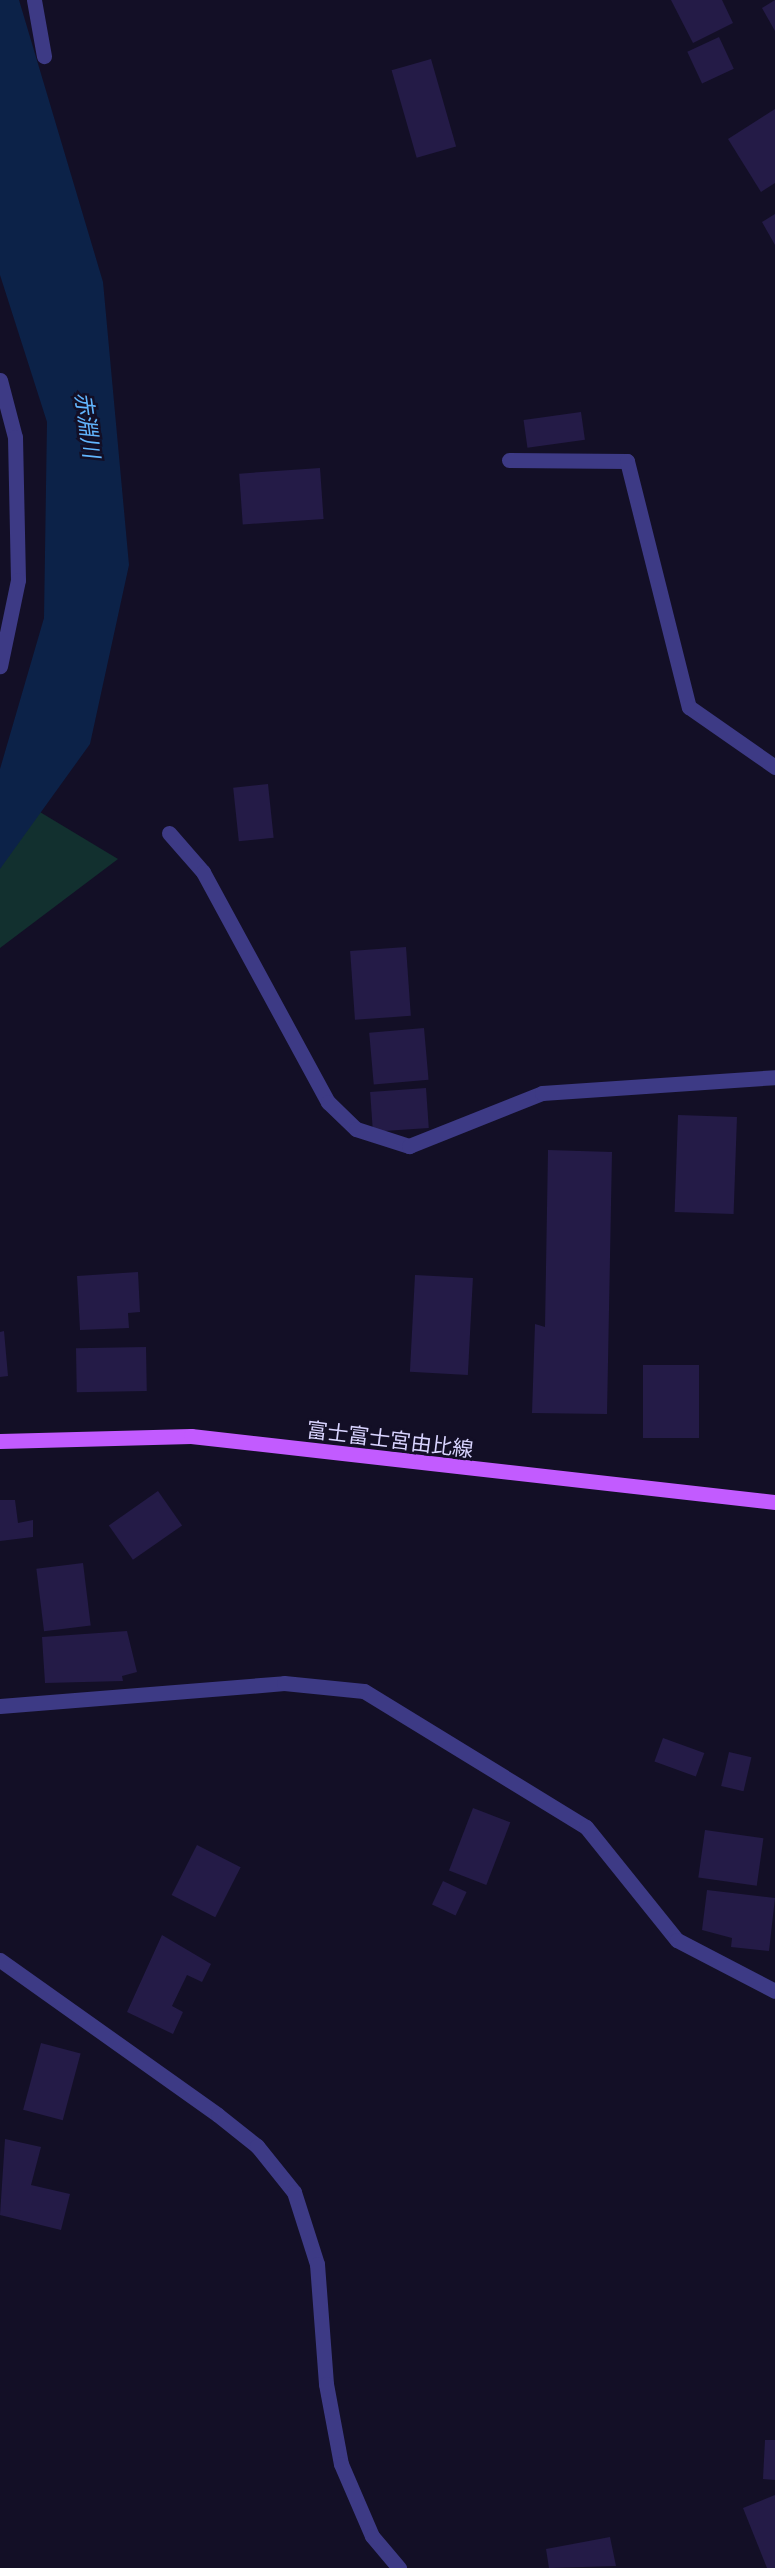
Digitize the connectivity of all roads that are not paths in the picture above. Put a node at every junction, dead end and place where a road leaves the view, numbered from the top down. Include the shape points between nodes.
1 (34, 0) edge
2 (44, 56) dead end
3 (0, 380) edge
4 (509, 460) dead end
5 (0, 666) edge
6 (775, 766) edge
7 (169, 833) dead end
8 (775, 1077) edge
9 (0, 1441) edge
10 (775, 1502) edge
11 (0, 1706) edge
12 (0, 1960) edge
13 (775, 1990) edge
14 (399, 2568) edge

1 - 2 street
3 - 5 street via 15,437 18,580
4 - 6 street via 627,460 689,707
7 - 8 street via 203,872 328,1102 356,1129 409,1146 542,1093
9 - 10 main road, 富士富士宮由比線 via 190,1436
11 - 13 street via 284,1683 364,1691 586,1827 677,1940
12 - 14 street via 218,2115 257,2146 294,2192 317,2264 326,2384 341,2464 372,2536

